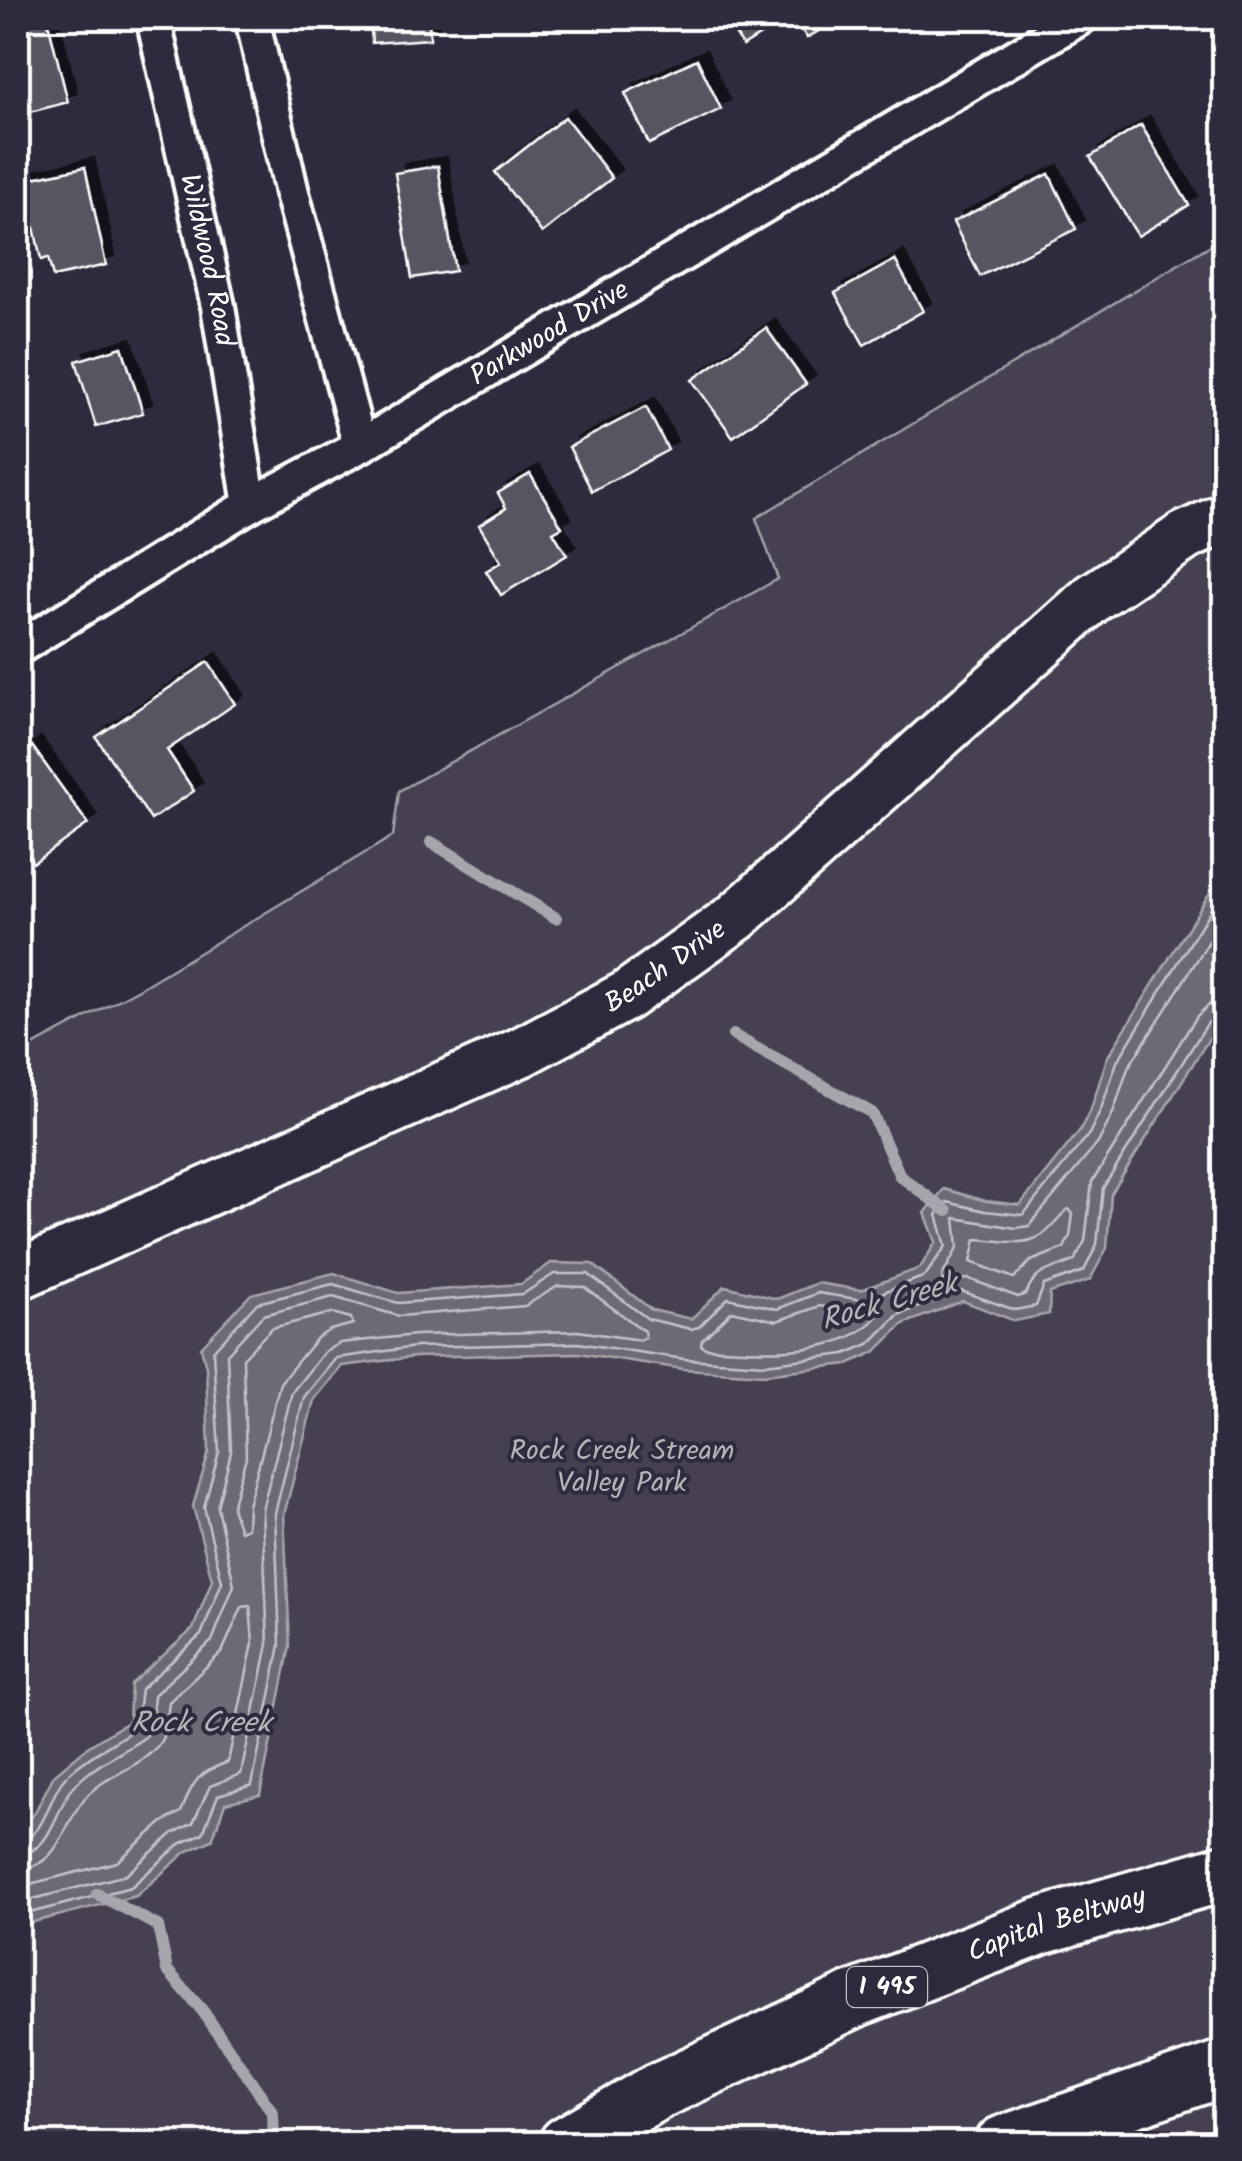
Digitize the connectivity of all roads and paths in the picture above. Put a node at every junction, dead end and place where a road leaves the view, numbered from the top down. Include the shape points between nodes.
1 (153, 18) edge
2 (252, 18) edge
3 (1080, 18) edge
4 (360, 446) junction
5 (250, 505) junction
6 (1224, 518) edge
7 (18, 648) edge
8 (18, 1275) edge
9 (1224, 1873) edge
10 (1224, 2068) edge
11 (567, 2144) edge
12 (1003, 2144) edge

1 - 5 street, Wildwood Road via 218,306
2 - 4 street
3 - 4 street, Parkwood Drive
4 - 5 street, Parkwood Drive
5 - 7 street, Parkwood Drive
6 - 8 street, Beach Drive via 1184,536 1094,597 736,916 626,996 520,1052
9 - 11 highway, Capital Beltway / I 495 via 1041,1926 854,1999 658,2091
10 - 12 highway

